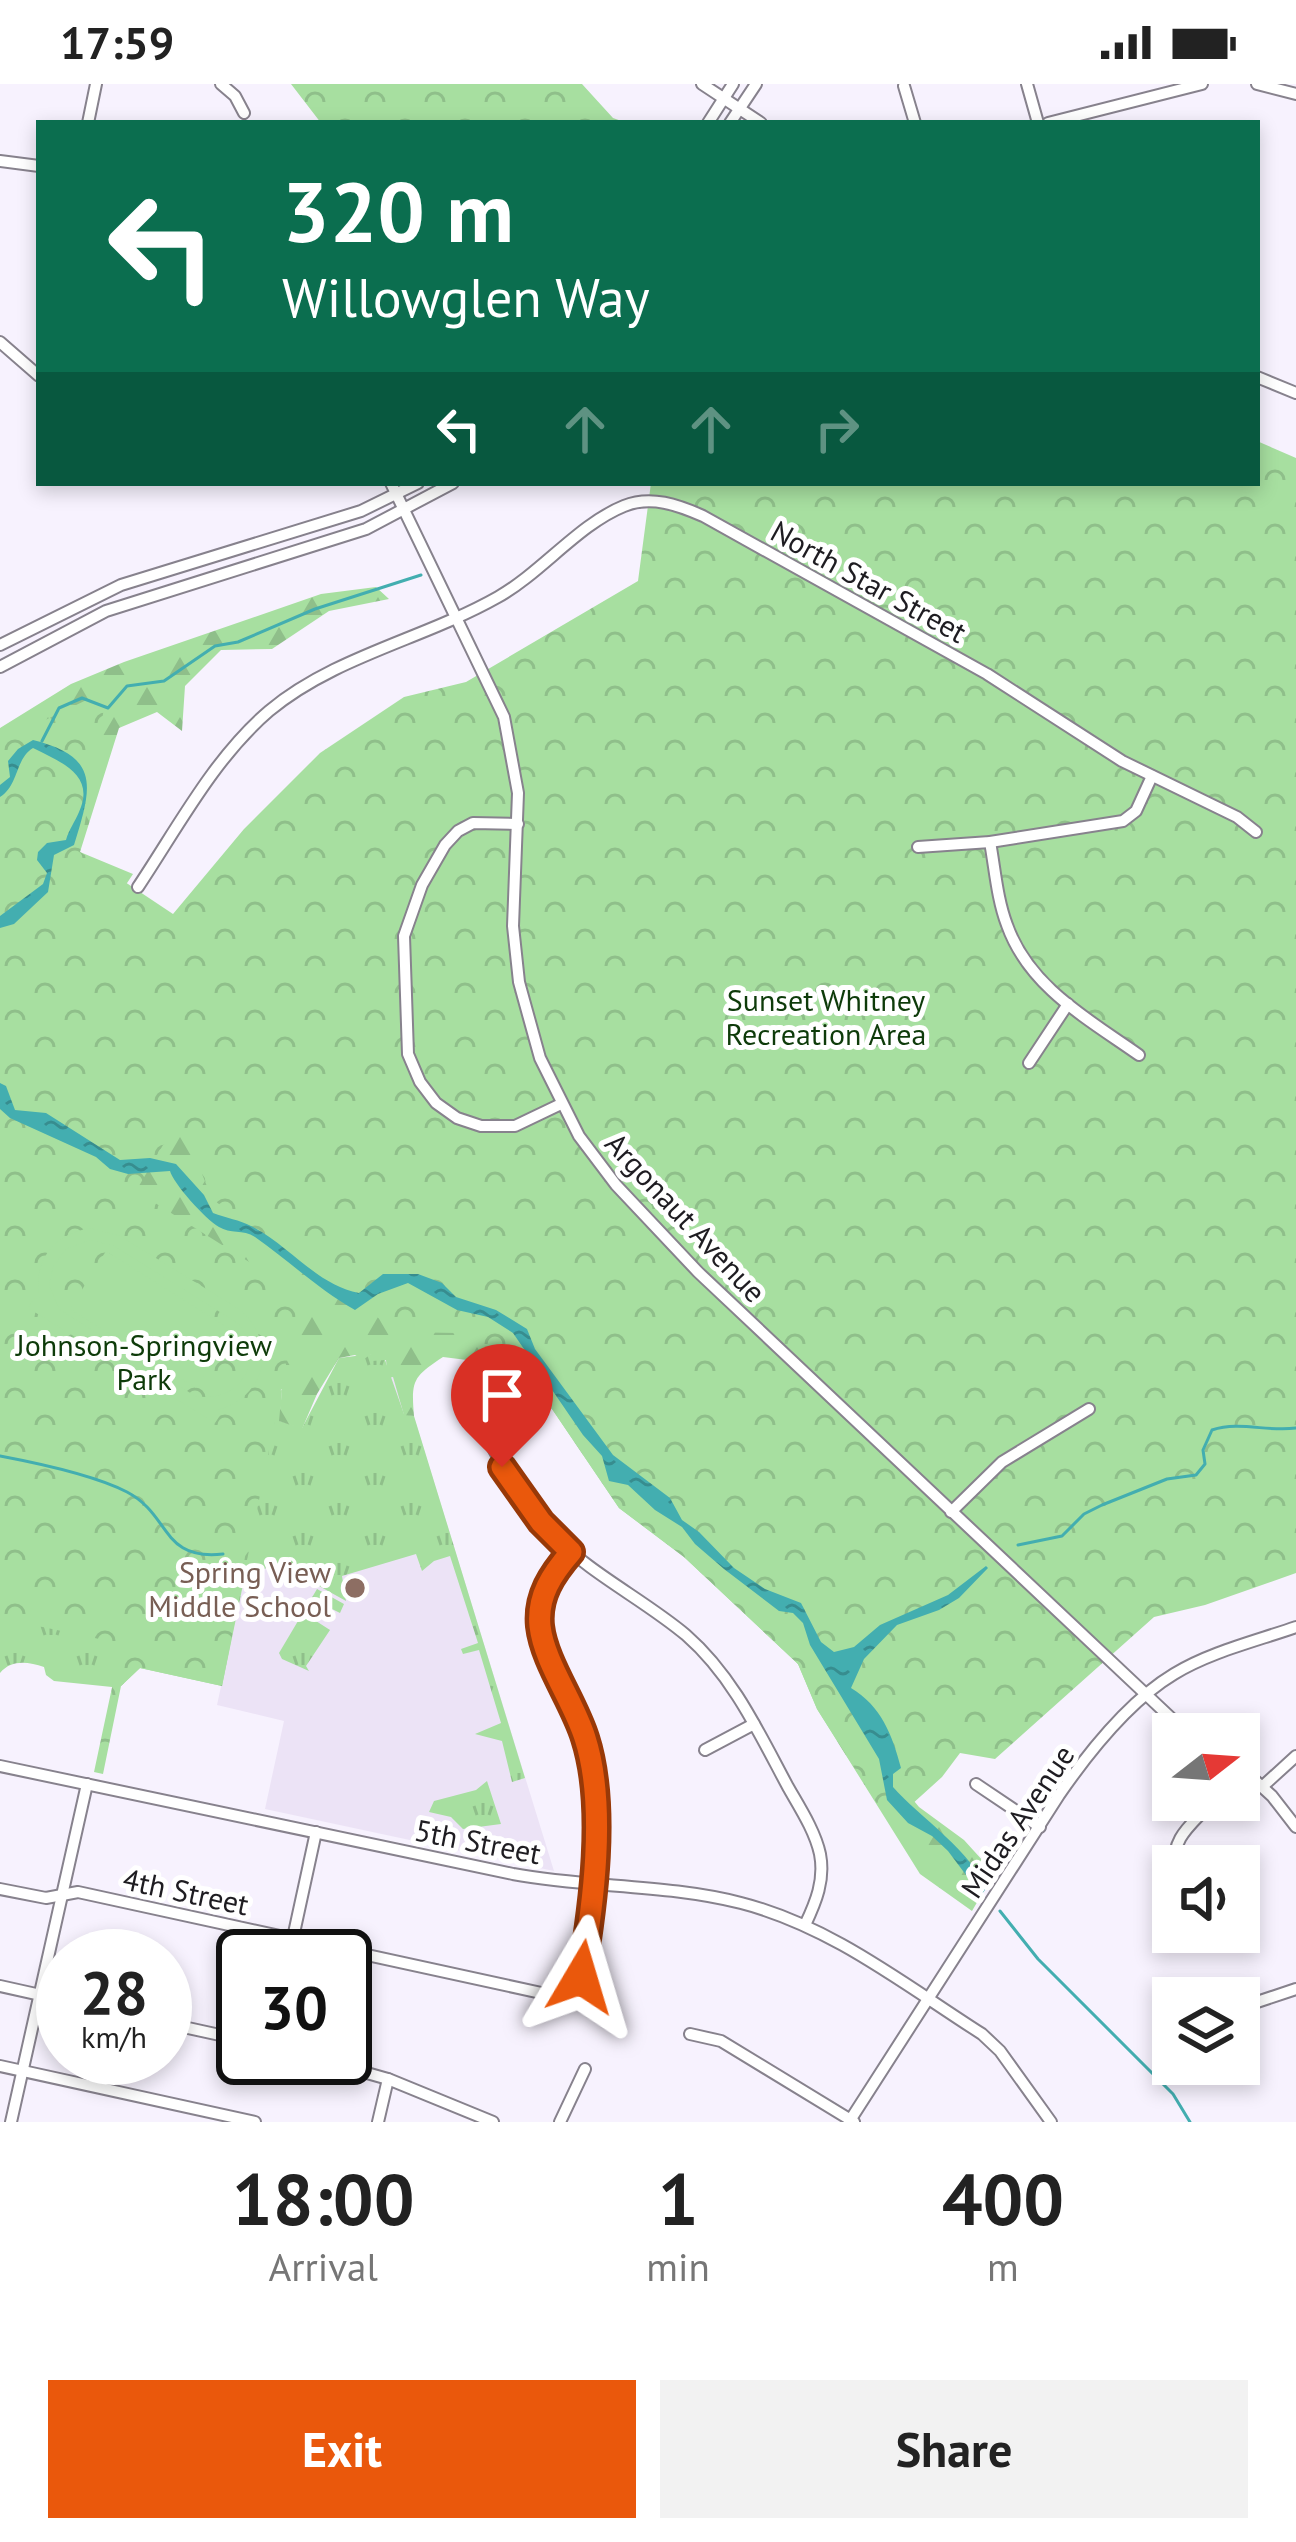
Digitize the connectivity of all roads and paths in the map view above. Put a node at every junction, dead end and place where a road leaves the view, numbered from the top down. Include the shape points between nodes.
1 (96, 84) edge
2 (220, 84) edge
3 (702, 84) edge
4 (734, 84) edge
5 (756, 84) edge
6 (1027, 84) edge
7 (1202, 84) edge
8 (1257, 84) edge
9 (904, 86) edge
10 (1153, 89) edge
11 (1295, 90) edge
12 (724, 98) junction
13 (739, 109) junction
14 (244, 113) dead end
15 (89, 120) edge
16 (710, 120) edge
17 (732, 120) edge
18 (756, 120) edge
19 (914, 120) edge
20 (1037, 120) edge
21 (1057, 120) edge
22 (0, 161) edge
23 (36, 166) edge
24 (0, 342) edge
25 (36, 373) edge
26 (1260, 378) edge
27 (1296, 393) edge
28 (448, 486) edge
29 (394, 489) edge
30 (405, 512) junction
31 (458, 619) junction
32 (0, 645) edge
33 (0, 667) edge
34 (1152, 776) junction
35 (518, 824) junction
36 (1256, 832) dead end
37 (991, 842) junction
38 (918, 847) dead end
39 (138, 886) dead end
40 (1068, 1004) junction
41 (1139, 1055) dead end
42 (1029, 1063) dead end
43 (561, 1104) junction
44 (1089, 1408) dead end
45 (486, 1435) dead end
46 (951, 1513) junction
47 (571, 1552) junction
48 (1296, 1627) edge
49 (1145, 1697) junction
50 (1164, 1713) edge
51 (754, 1724) junction
52 (705, 1750) dead end
53 (1296, 1756) edge
54 (0, 1766) edge
55 (88, 1784) junction
56 (976, 1784) dead end
57 (1260, 1784) edge
58 (1263, 1786) junction
59 (1194, 1821) edge
60 (1040, 1827) junction
61 (1296, 1827) edge
62 (316, 1832) junction
63 (1176, 1845) edge
64 (591, 1886) junction
65 (0, 1889) edge
66 (62, 1897) junction
67 (805, 1925) junction
68 (55, 1929) edge
69 (247, 1929) edge
70 (295, 1929) edge
71 (372, 1956) edge
72 (0, 1986) edge
73 (1296, 1990) edge
74 (36, 1994) edge
75 (929, 2000) junction
76 (1260, 2001) edge
77 (36, 2012) edge
78 (690, 2034) dead end
79 (0, 2066) edge
80 (585, 2069) dead end
81 (22, 2071) junction
82 (372, 2074) edge
83 (388, 2079) junction
84 (471, 2117) edge
85 (851, 2121) edge
86 (11, 2122) edge
87 (255, 2122) edge
88 (378, 2122) edge
89 (493, 2122) edge
90 (560, 2122) edge
91 (1051, 2122) edge

1 - 15 street
2 - 14 street
3 - 12 street
4 - 12 street
5 - 13 street
6 - 20 street
7 - 10 street
8 - 11 street
9 - 19 street
10 - 21 street
12 - 13 street
12 - 16 street
13 - 17 street
13 - 18 street
22 - 23 street
24 - 25 street
26 - 27 street
28 - 30 street
29 - 30 street, Argonaut Avenue
29 - 32 street via 341,518 121,585
30 - 31 street, Argonaut Avenue
30 - 33 street via 125,604
31 - 34 street, North Star Street via 524,581 610,513 663,502 703,516 987,674
31 - 35 street, Argonaut Avenue via 504,716
31 - 39 street, North Star Street via 345,664 273,707 229,753
34 - 36 street, North Star Street
34 - 37 street via 1123,821
35 - 43 street, Argonaut Avenue via 512,908 519,982
35 - 43 street via 458,831 422,885 404,937 408,1054 436,1103 481,1126 515,1126
37 - 38 street
37 - 40 street via 1014,942 1038,979
40 - 41 street
40 - 42 street
43 - 46 street, Argonaut Avenue via 596,1160 675,1249
44 - 46 street via 1001,1462
45 - 47 street via 525,1502
46 - 49 street, Argonaut Avenue
47 - 51 street via 699,1648
47 - 64 street via 544,1590 540,1624 591,1757
48 - 49 street, Midas Avenue via 1186,1667
49 - 50 street, Argonaut Avenue
49 - 60 street, Midas Avenue via 1093,1751
51 - 52 street
51 - 67 street via 820,1854
53 - 58 street
54 - 55 street, 5th Street
55 - 62 street, 5th Street
55 - 66 street
56 - 60 street
57 - 58 street
58 - 61 street
59 - 63 street
60 - 75 street, Midas Avenue
62 - 64 street, 5th Street
62 - 70 street
64 - 67 street, 5th Street via 716,1898
64 - 71 street, 4th Street via 573,1994
65 - 66 street, 4th Street
66 - 68 street
66 - 69 street, 4th Street via 78,1892
67 - 75 street, 5th Street
72 - 74 street
73 - 76 street
75 - 85 street, Midas Avenue
75 - 91 street, 5th Street via 992,2043
77 - 81 street
78 - 85 street via 721,2041
79 - 81 street
80 - 90 street
81 - 86 street
81 - 87 street
82 - 83 street
83 - 84 street
83 - 88 street
84 - 89 street

